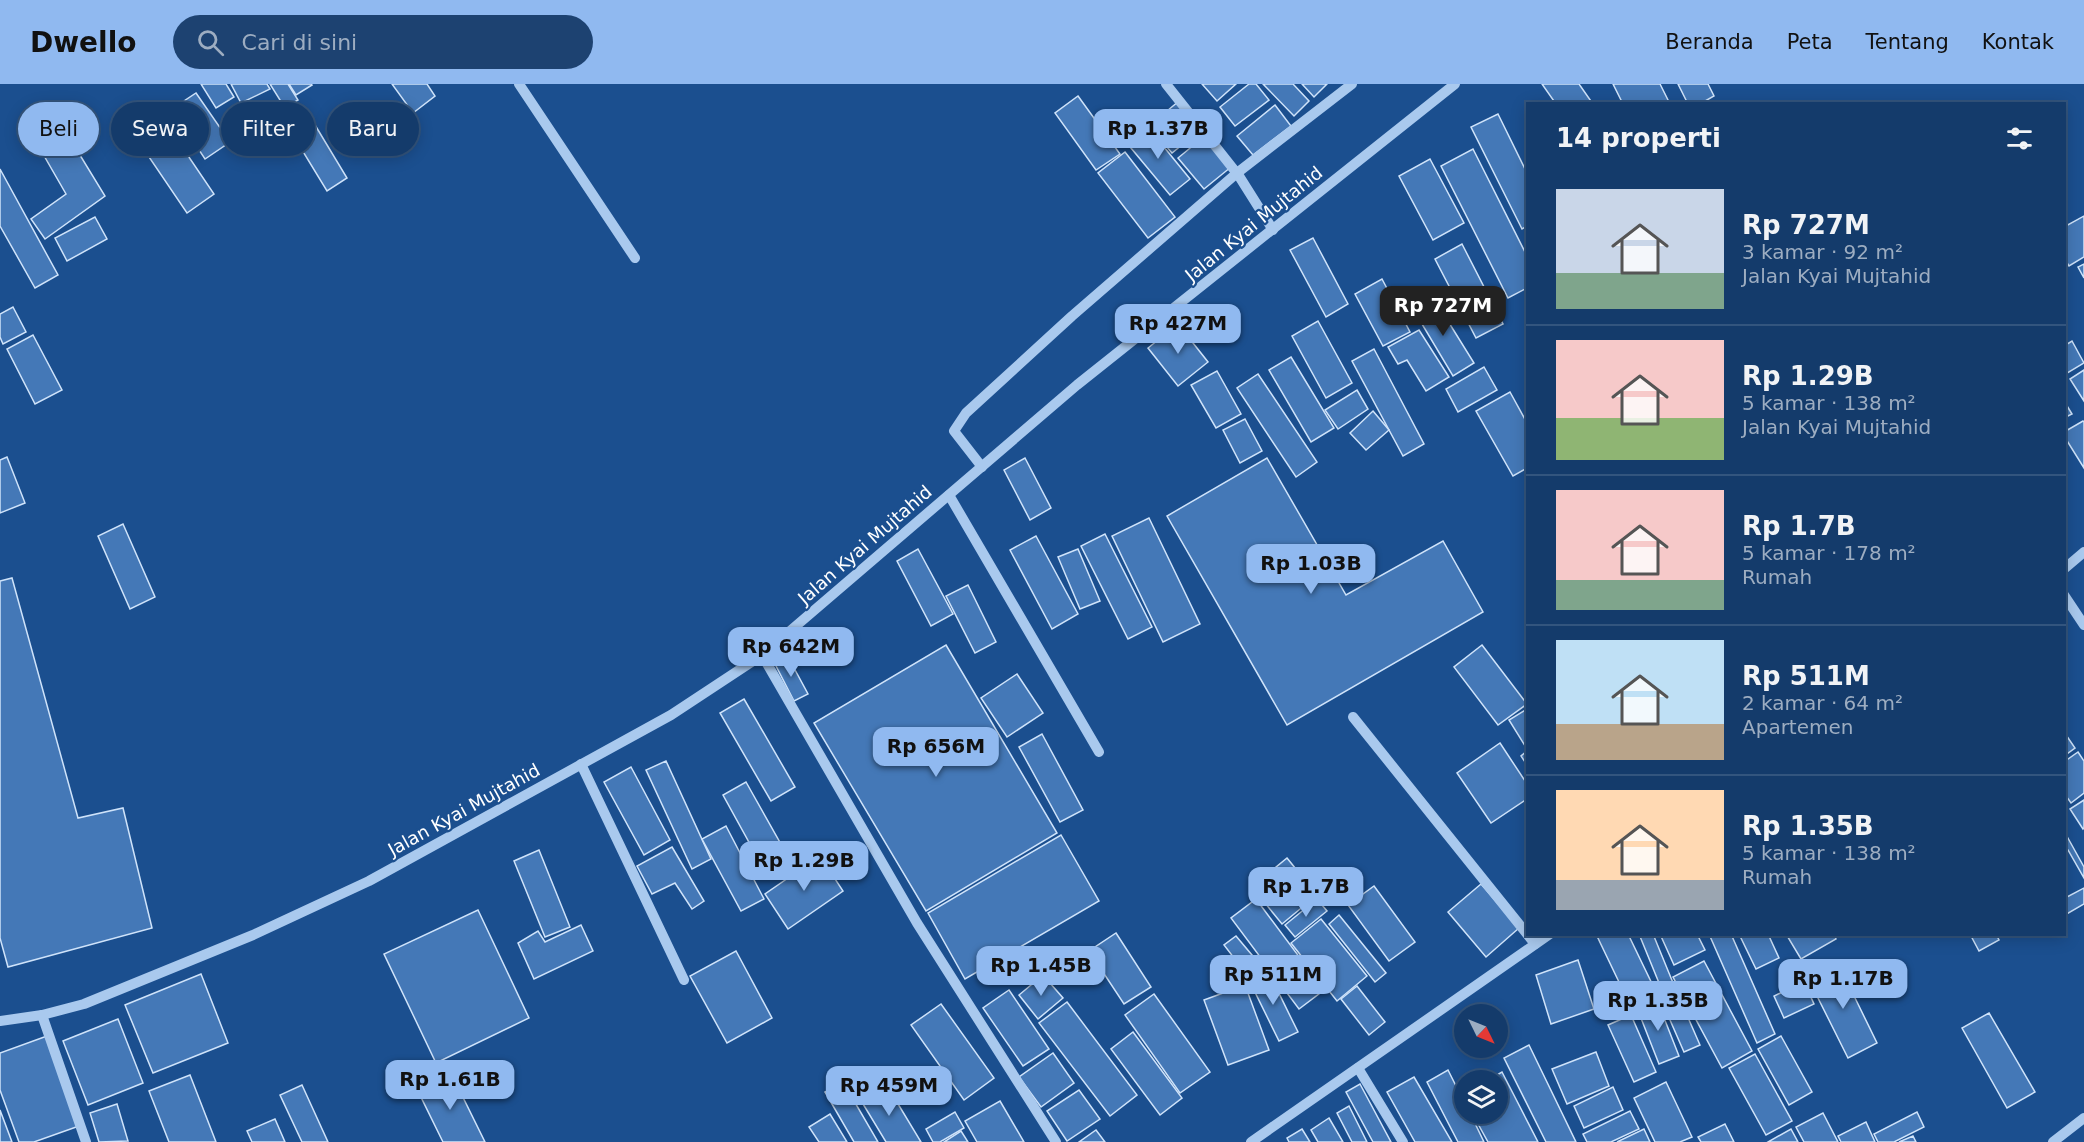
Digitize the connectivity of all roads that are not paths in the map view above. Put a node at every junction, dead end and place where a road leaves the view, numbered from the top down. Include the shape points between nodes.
1 (519, 84) edge
2 (1166, 84) edge
3 (1352, 84) edge
4 (1455, 84) edge
5 (1238, 174) junction
6 (1273, 230) junction
7 (635, 258) dead end
8 (982, 467) junction
9 (949, 495) junction
10 (2084, 552) edge
11 (2066, 567) edge
12 (2066, 598) edge
13 (2084, 625) edge
14 (762, 655) junction
15 (1353, 717) dead end
16 (1099, 752) dead end
17 (581, 764) junction
18 (1526, 934) edge
19 (1528, 936) edge
20 (1547, 936) edge
21 (1534, 944) junction
22 (684, 980) dead end
23 (42, 1015) junction
24 (0, 1021) edge
25 (1358, 1068) junction
26 (2084, 1118) edge
27 (86, 1142) edge
28 (1056, 1142) edge
29 (1251, 1142) edge
30 (1403, 1142) edge
31 (2053, 1142) edge

1 - 7 street
2 - 5 street
3 - 5 street
4 - 6 street, Jalan Kyai Mujtahid
5 - 6 street
5 - 8 street via 966,413 954,431
6 - 8 street, Jalan Kyai Mujtahid via 1077,385
8 - 9 street, Jalan Kyai Mujtahid
9 - 14 street, Jalan Kyai Mujtahid
9 - 16 street
10 - 11 street
12 - 13 street
14 - 17 street, Jalan Kyai Mujtahid via 671,715
14 - 28 street via 917,923
15 - 18 street
17 - 22 street
17 - 23 street, Jalan Kyai Mujtahid via 369,881 84,1004
19 - 21 street
20 - 21 street
21 - 25 street
23 - 24 street, Jalan Kyai Mujtahid
23 - 27 street
25 - 29 street
25 - 30 street
26 - 31 street

